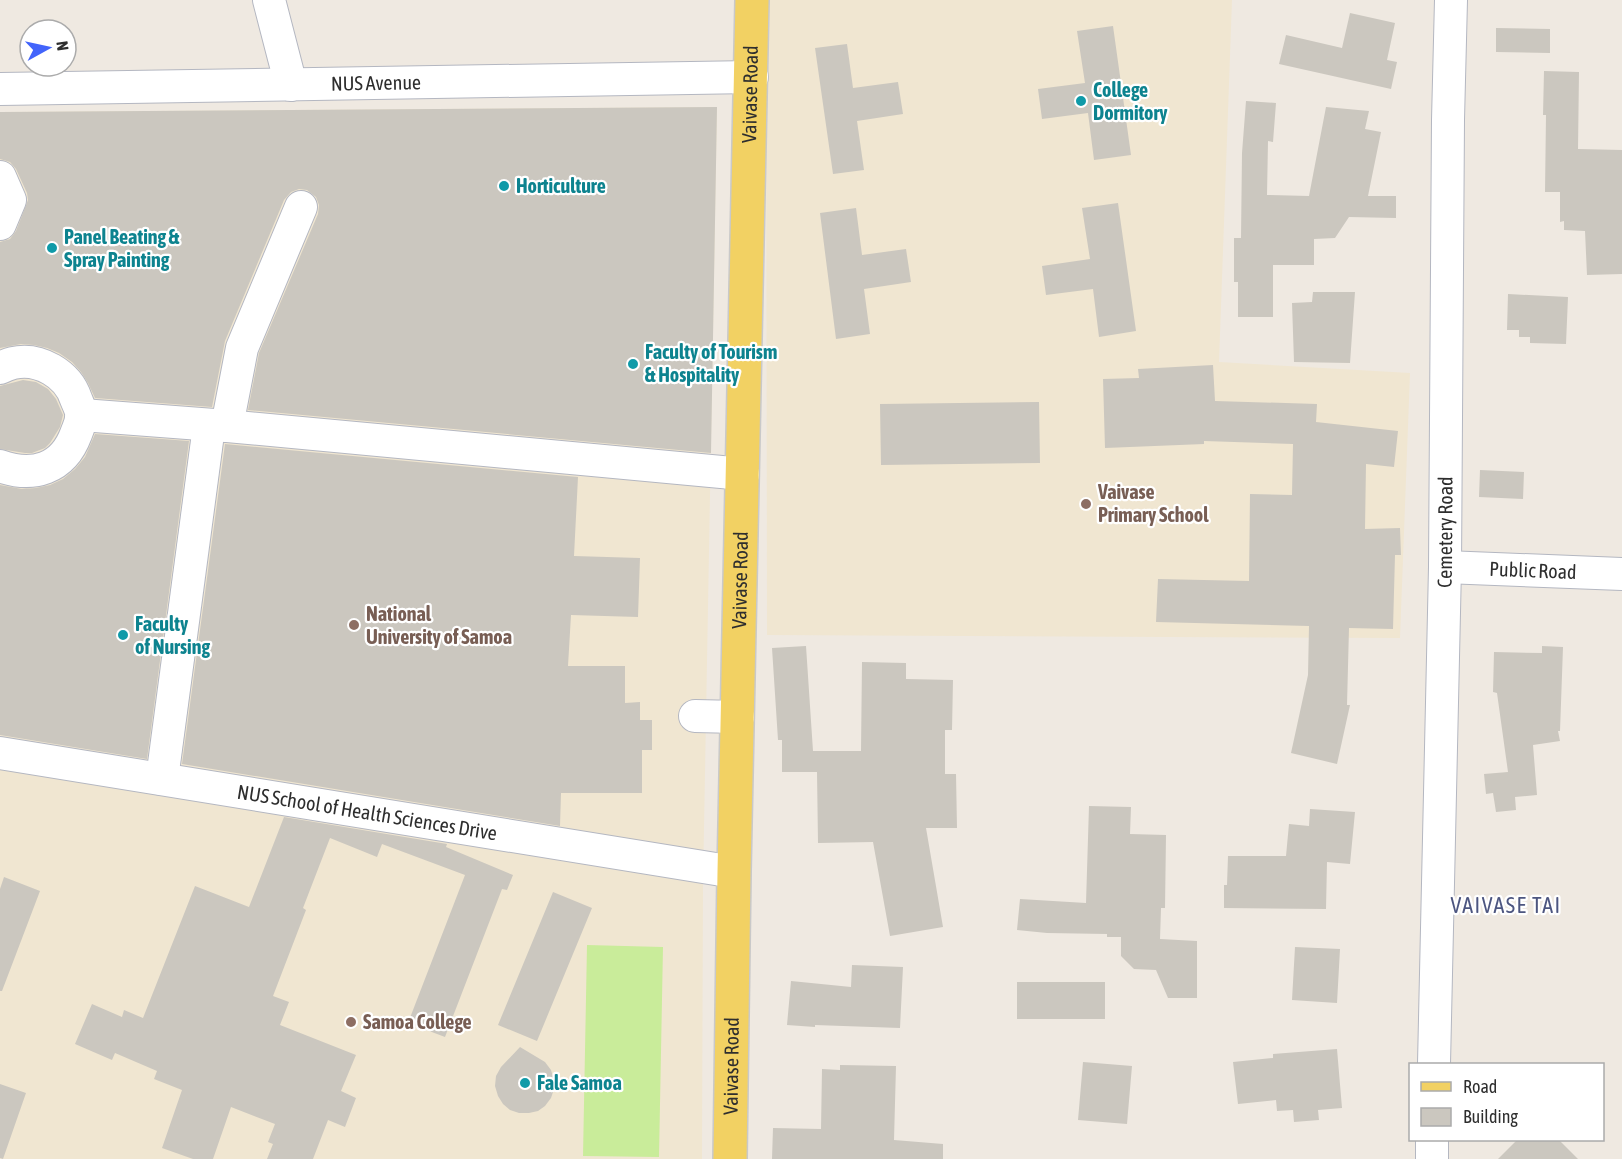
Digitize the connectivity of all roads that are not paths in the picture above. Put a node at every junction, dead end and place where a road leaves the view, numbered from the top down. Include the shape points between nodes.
1 (269, 0) edge
2 (752, 0) edge
3 (1451, 0) edge
4 (752, 77) junction
5 (291, 85) junction
6 (0, 89) edge
7 (0, 177) edge
8 (301, 207) dead end
9 (0, 224) edge
10 (0, 368) edge
11 (82, 415) junction
12 (218, 426) junction
13 (0, 465) edge
14 (743, 474) junction
15 (1445, 567) junction
16 (1622, 574) edge
17 (695, 717) dead end
18 (738, 717) junction
19 (0, 753) edge
20 (162, 780) junction
21 (734, 872) junction
22 (1434, 1063) edge
23 (1432, 1141) edge
24 (730, 1159) edge
25 (1432, 1159) edge

1 - 5 street
2 - 4 main road, Vaivase Road
3 - 15 street, Cemetery Road
4 - 5 street, NUS Avenue
4 - 14 main road, Vaivase Road
5 - 6 street, NUS Avenue
7 - 9 street via 10,200
8 - 12 street via 242,348
10 - 11 street via 14,362 33,362 51,368 66,380
11 - 12 street
11 - 13 street via 72,444 62,458 31,472
12 - 14 street
12 - 20 street
14 - 18 main road, Vaivase Road
15 - 16 street, Public Road
15 - 22 street, Cemetery Road
17 - 18 street
18 - 21 main road, Vaivase Road
19 - 20 street, NUS School of Health Sciences Drive
20 - 21 street, NUS School of Health Sciences Drive
21 - 24 main road, Vaivase Road
23 - 25 street

